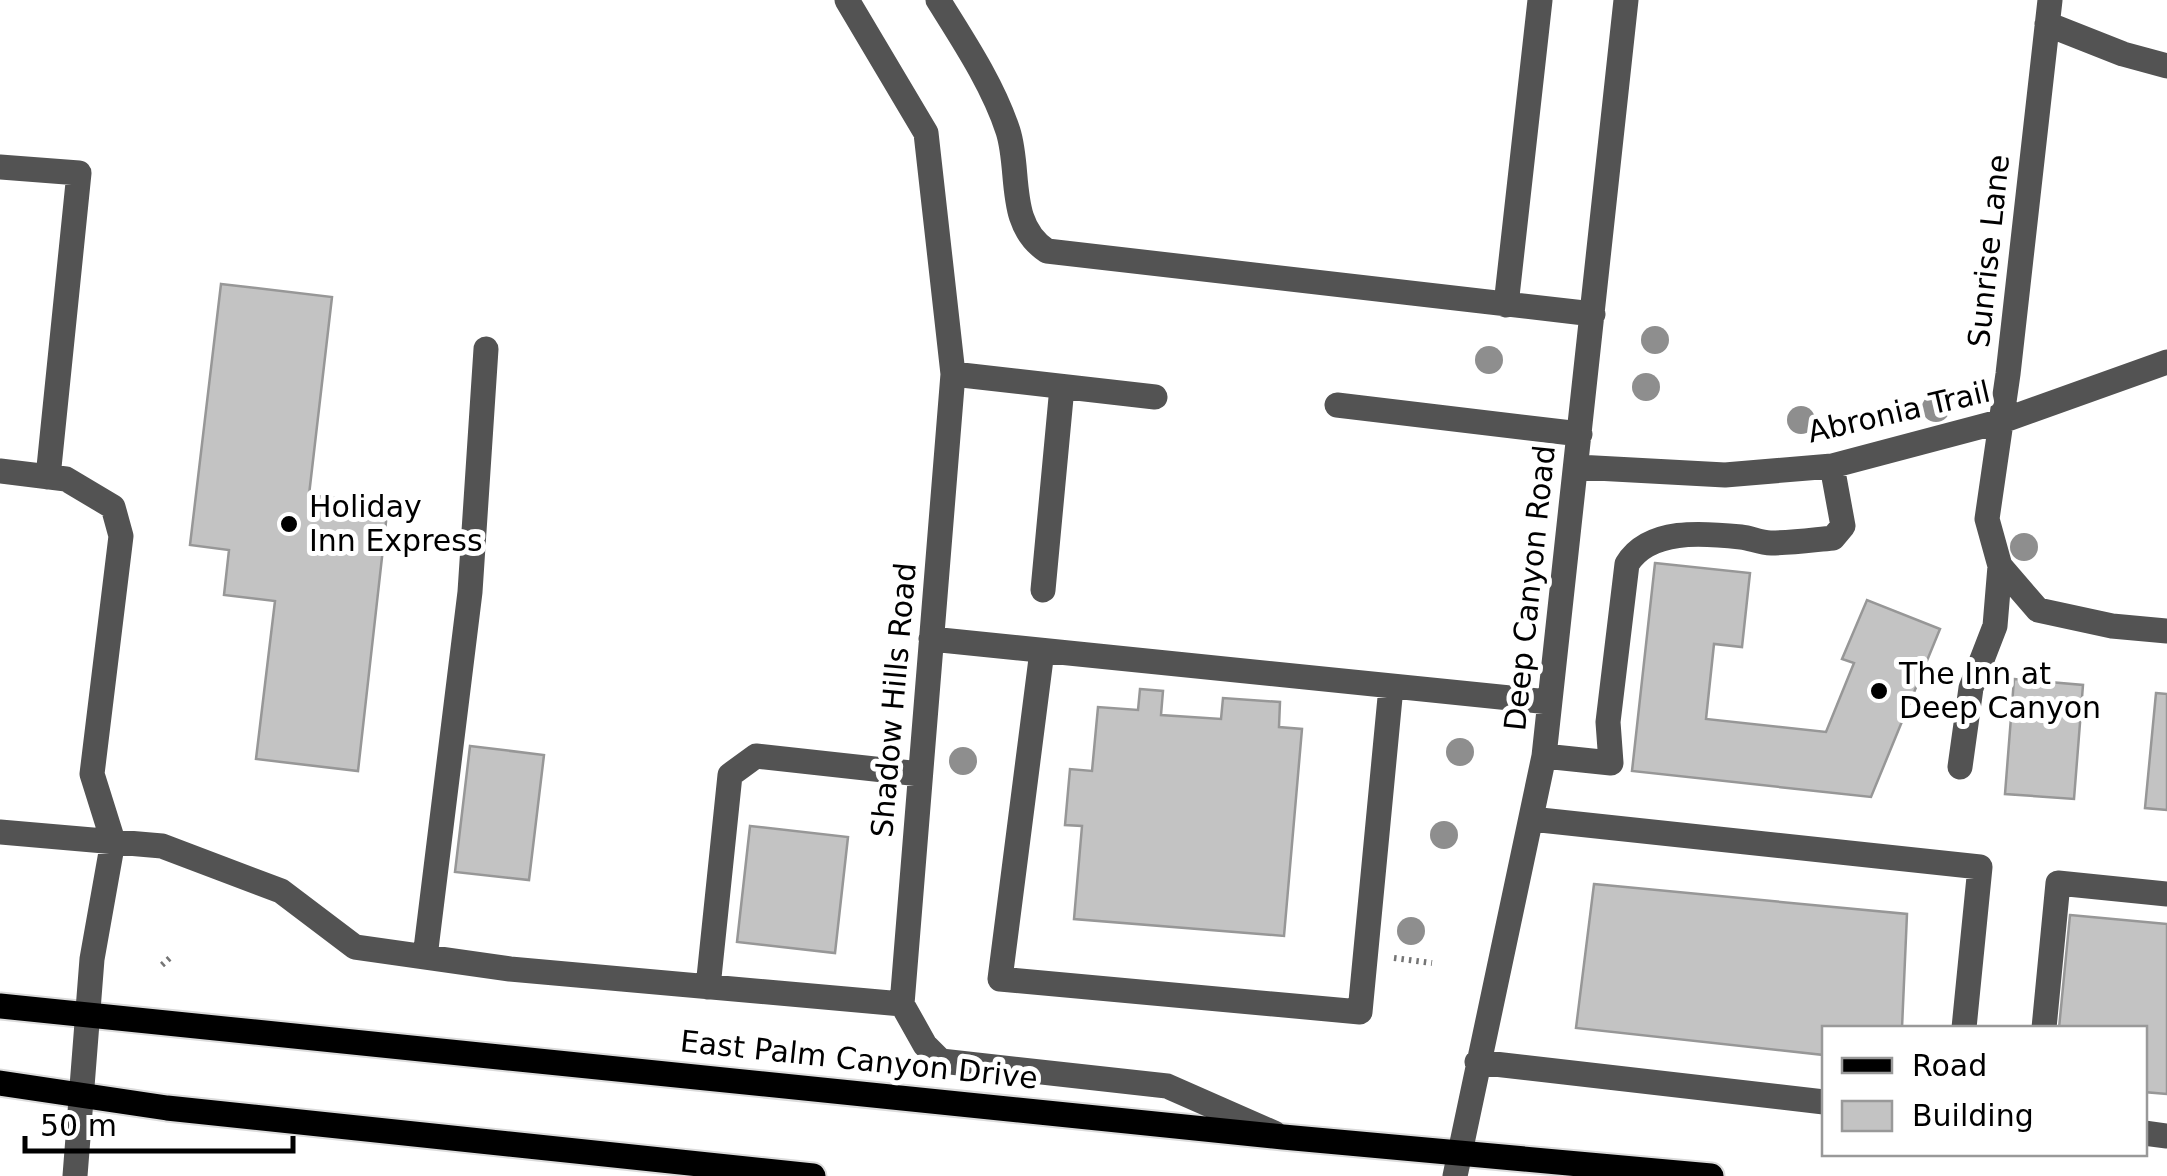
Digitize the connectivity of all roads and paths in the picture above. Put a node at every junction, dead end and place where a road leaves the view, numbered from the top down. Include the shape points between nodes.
1 (848, 0) edge
2 (938, 0) edge
3 (1540, 0) edge
4 (1626, 0) edge
5 (2048, 12) edge
6 (2167, 66) edge
7 (0, 167) edge
8 (1506, 305) junction
9 (1593, 314) junction
10 (486, 349) dead end
11 (2167, 362) edge
12 (953, 374) junction
13 (1062, 386) junction
14 (1156, 397) dead end
15 (1337, 405) dead end
16 (2002, 421) junction
17 (1580, 434) junction
18 (1832, 466) junction
19 (1576, 467) junction
20 (0, 471) edge
21 (48, 476) junction
22 (2000, 566) junction
23 (1044, 590) dead end
24 (2167, 630) edge
25 (932, 639) junction
26 (1042, 651) junction
27 (1390, 687) junction
28 (1549, 702) junction
29 (1544, 756) junction
30 (1960, 767) dead end
31 (920, 774) junction
32 (1530, 819) junction
33 (0, 832) edge
34 (114, 841) junction
35 (2167, 894) edge
36 (171, 956) dead end
37 (426, 957) junction
38 (162, 965) dead end
39 (708, 987) junction
40 (902, 1004) junction
41 (0, 1006) edge
42 (90, 1015) junction
43 (1964, 1026) edge
44 (2044, 1026) edge
45 (1477, 1062) junction
46 (0, 1083) edge
47 (82, 1093) junction
48 (1822, 1102) edge
49 (1283, 1137) junction
50 (1459, 1165) edge
51 (75, 1176) edge
52 (813, 1176) edge
53 (1712, 1176) edge

1 - 12 street, Shadow Hills Road via 926,134
2 - 8 street via 1008,132 1022,223 1031,241 1047,251
3 - 8 street
4 - 9 street, Deep Canyon Road
5 - 6 street via 2123,54
5 - 16 street, Sunrise Lane
7 - 21 street via 80,173
8 - 9 street
9 - 17 street, Deep Canyon Road
10 - 37 street via 470,592
11 - 16 street, Abronia Trail
12 - 13 street
12 - 25 street, Shadow Hills Road
13 - 14 street
13 - 23 street
15 - 17 street
16 - 18 street, Abronia Trail
16 - 22 street, Sunrise Lane via 1987,519
17 - 19 street, Deep Canyon Road
18 - 19 street, Abronia Trail via 1725,475
18 - 29 street via 1844,526 1833,538 1766,544 1689,536 1658,538 1636,549 1628,564 1608,722 1611,763
19 - 28 street, Deep Canyon Road
20 - 21 street
21 - 34 street via 66,478 113,507 121,536 92,774
22 - 24 street via 2038,610
22 - 30 street via 1995,626 1971,688
25 - 26 street
25 - 31 street, Shadow Hills Road
26 - 27 street
26 - 27 street via 1000,979 1360,1012
27 - 28 street
28 - 29 street, Deep Canyon Road
29 - 32 street, Deep Canyon Road
31 - 39 street via 756,756 730,775
31 - 40 street, Shadow Hills Road
32 - 43 street via 1980,867
32 - 45 street, Deep Canyon Road
33 - 34 street
34 - 37 street via 162,846 281,892 355,947
34 - 42 street via 92,960
35 - 44 street via 2058,883
36 - 38 path
37 - 39 street
39 - 40 street
40 - 49 street via 941,1061 1168,1086
41 - 42 main road, East Palm Canyon Drive
42 - 47 street
42 - 49 main road, East Palm Canyon Drive
45 - 48 street
45 - 50 street, Deep Canyon Road
46 - 47 main road
47 - 51 street
47 - 52 main road via 186,1110
49 - 50 main road, East Palm Canyon Drive
50 - 53 main road, East Palm Canyon Drive

